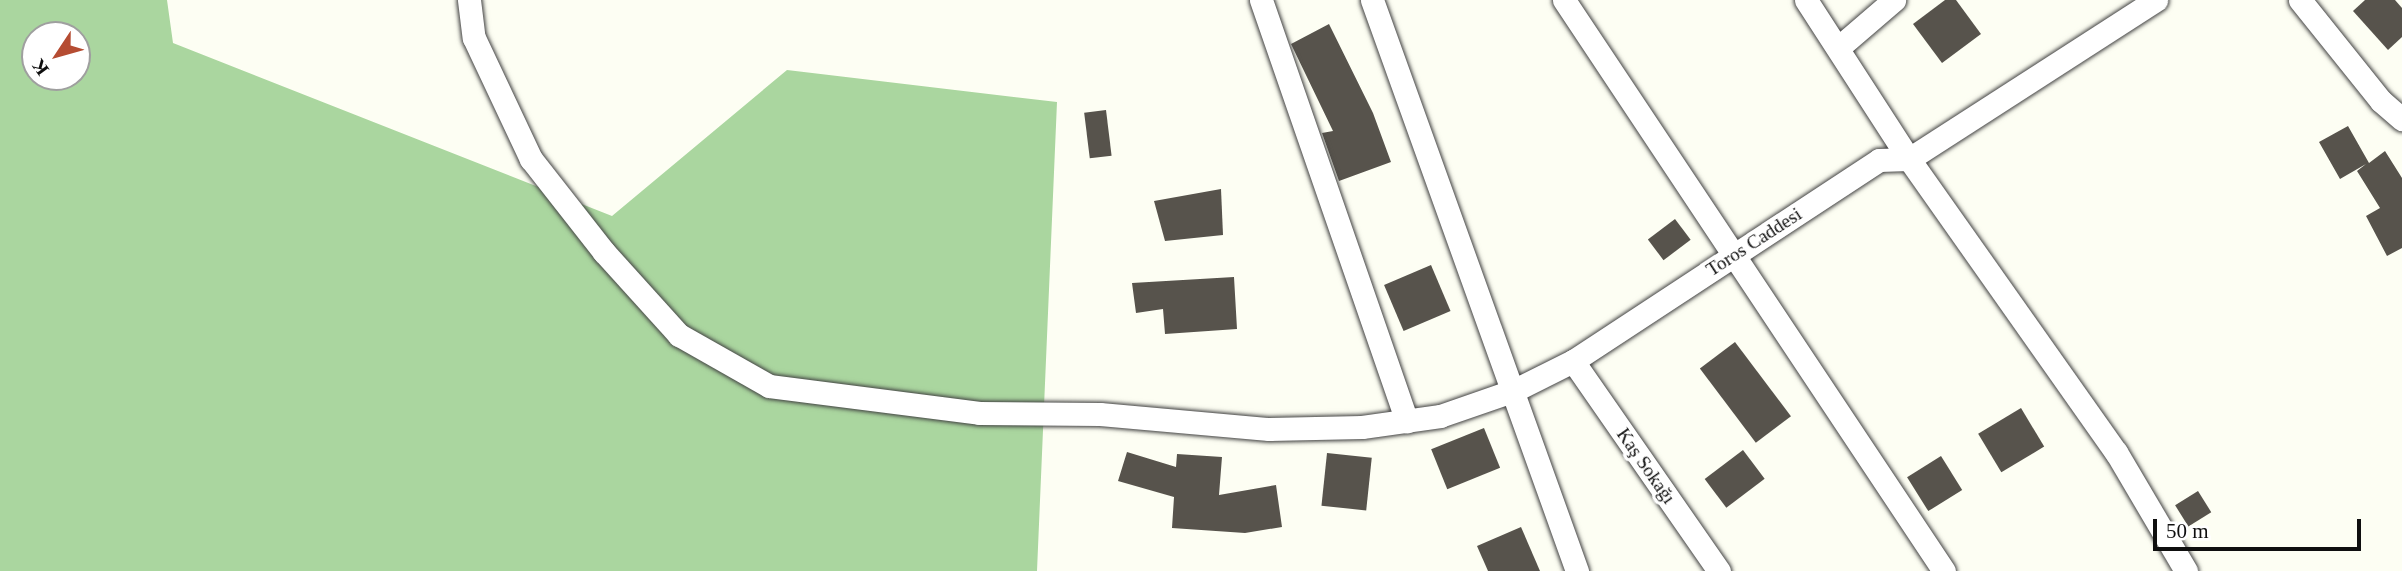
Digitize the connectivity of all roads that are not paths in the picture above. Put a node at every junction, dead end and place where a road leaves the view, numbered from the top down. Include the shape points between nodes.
1 (468, 0) edge
2 (1261, 0) edge
3 (1372, 0) edge
4 (1564, 0) edge
5 (1806, 0) edge
6 (1894, 0) edge
7 (2156, 0) edge
8 (2300, 0) edge
9 (1838, 48) junction
10 (2402, 119) edge
11 (1909, 159) junction
12 (1734, 255) junction
13 (1573, 361) junction
14 (1515, 390) junction
15 (1407, 421) junction
16 (1577, 571) edge
17 (1719, 571) edge
18 (1944, 571) edge
19 (2186, 571) edge

1 - 15 street, Toros Caddesi via 474,38 531,159 571,211 680,335 769,386 979,413 1100,414 1269,429
2 - 15 street
3 - 14 street via 1403,96
4 - 12 street
5 - 9 street
6 - 9 street
7 - 11 street, Toros Caddesi
8 - 10 street via 2381,101
9 - 11 street
11 - 12 street, Toros Caddesi via 1879,160
11 - 19 street via 2064,374
12 - 13 street, Toros Caddesi
12 - 18 street
13 - 14 street, Toros Caddesi
13 - 17 street, Kaş Sokağı
14 - 15 street, Toros Caddesi via 1440,416
14 - 16 street

